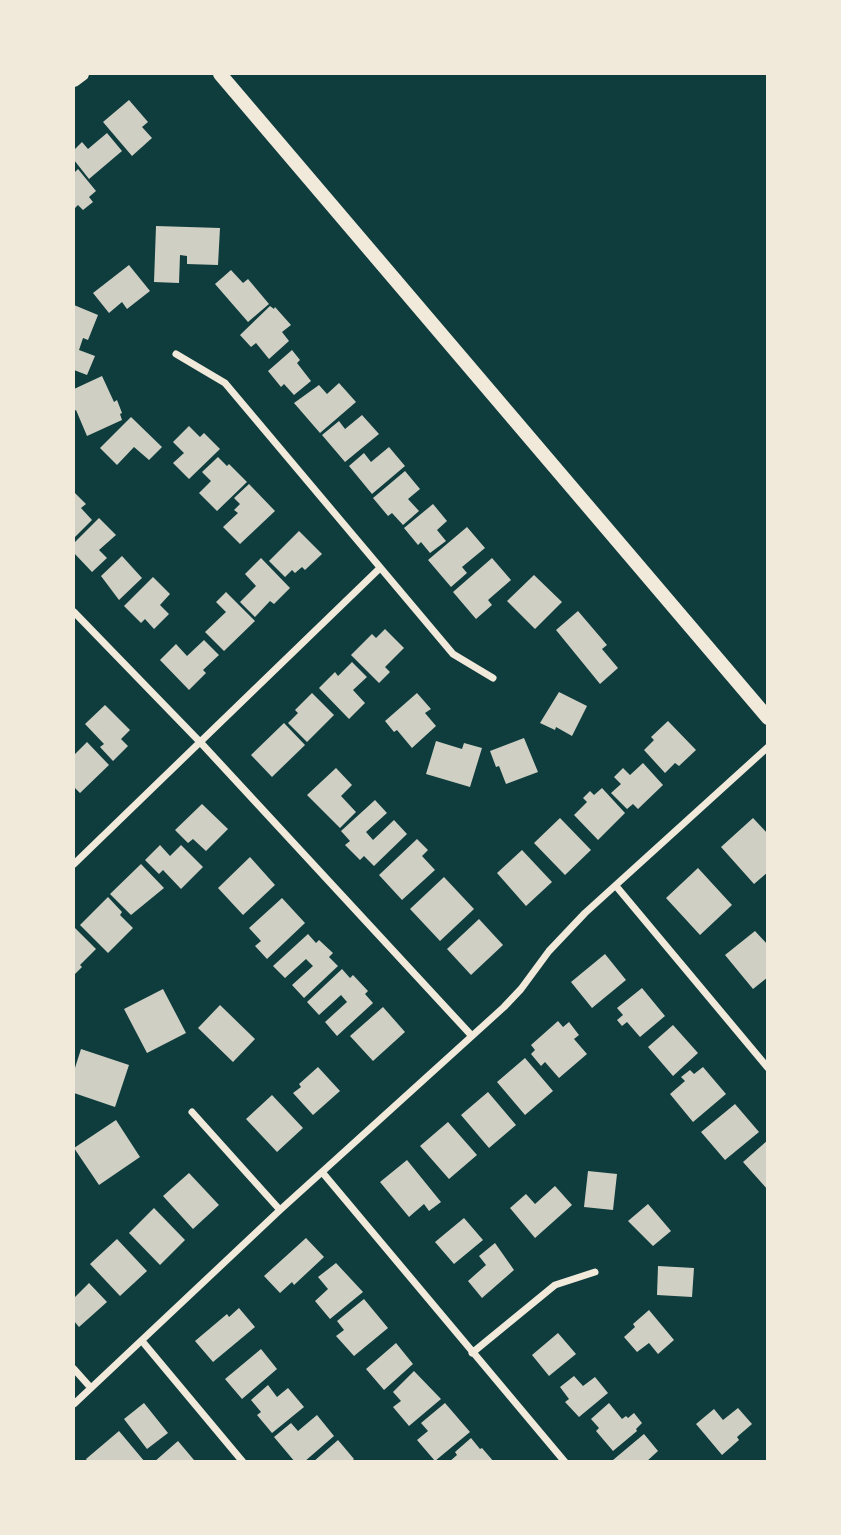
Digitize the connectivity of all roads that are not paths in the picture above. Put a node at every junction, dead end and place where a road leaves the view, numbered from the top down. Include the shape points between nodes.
1 (82, 74) edge
2 (220, 74) edge
3 (74, 80) edge
4 (176, 354) dead end
5 (380, 568) junction
6 (74, 612) edge
7 (493, 678) dead end
8 (768, 718) edge
9 (201, 743) junction
10 (768, 747) edge
11 (74, 864) edge
12 (616, 886) junction
13 (472, 1036) junction
14 (768, 1068) edge
15 (192, 1112) dead end
16 (323, 1172) junction
17 (280, 1210) junction
18 (595, 1272) dead end
19 (142, 1341) junction
20 (472, 1353) junction
21 (74, 1369) edge
22 (90, 1388) junction
23 (74, 1404) edge
24 (243, 1461) edge
25 (565, 1461) edge

1 - 3 main road
2 - 8 main road
4 - 5 street via 225,383
5 - 7 street via 453,654
5 - 9 street
6 - 9 street
9 - 11 street
9 - 13 street
10 - 12 street
12 - 13 street via 558,941 512,999
12 - 14 street
13 - 16 street
15 - 17 street
16 - 17 street
16 - 20 street
17 - 19 street
18 - 20 street via 555,1285
19 - 22 street
19 - 24 street
20 - 25 street
21 - 22 street
22 - 23 street

